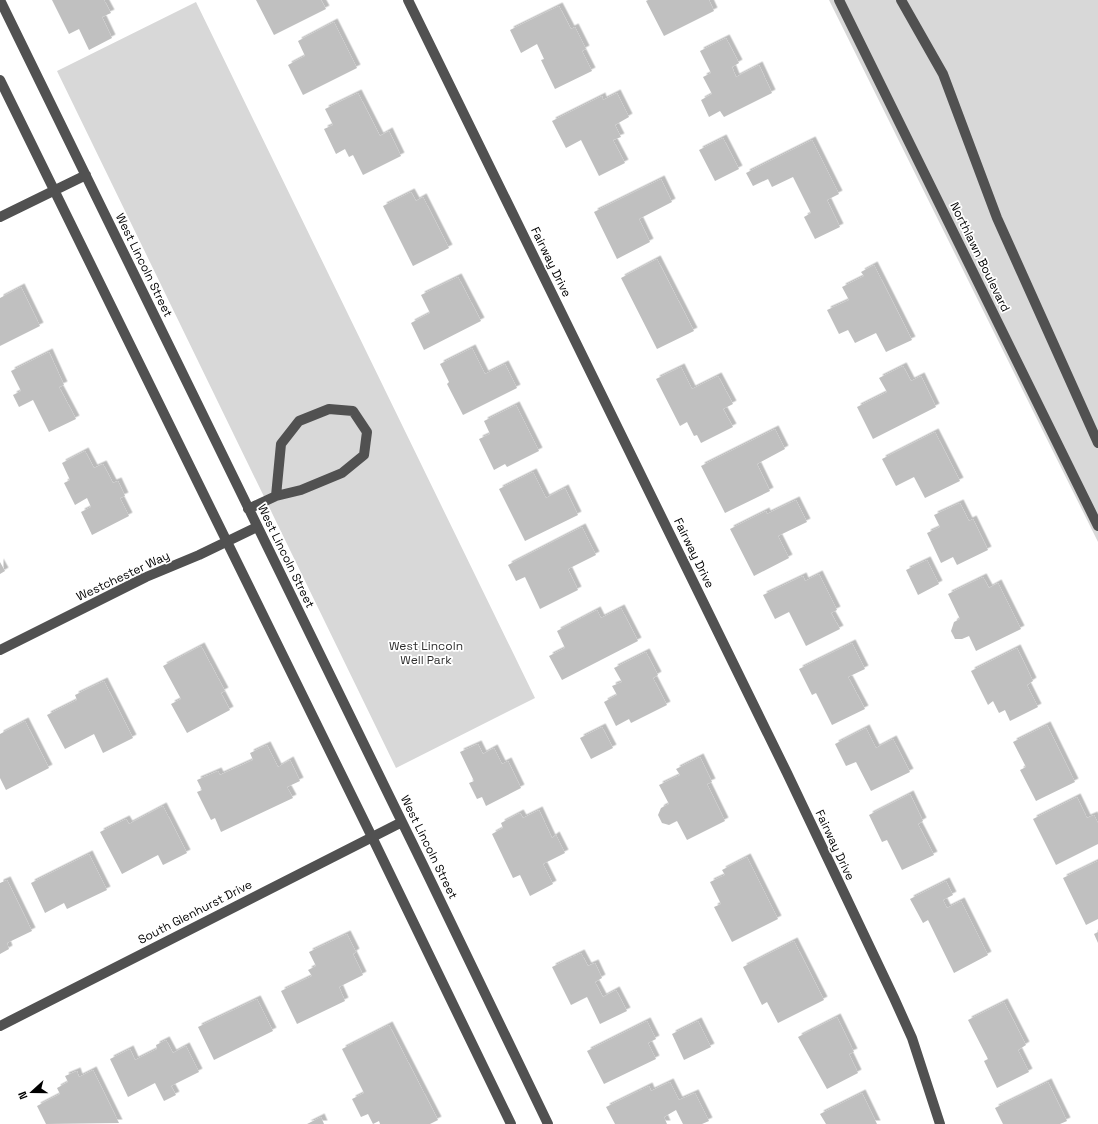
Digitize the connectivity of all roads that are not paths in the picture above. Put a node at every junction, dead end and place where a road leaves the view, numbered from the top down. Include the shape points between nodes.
1 (0, 0) edge
2 (408, 0) edge
3 (838, 0) edge
4 (902, 0) edge
5 (0, 80) edge
6 (86, 175) junction
7 (55, 191) junction
8 (0, 217) edge
9 (1098, 443) edge
10 (276, 496) junction
11 (248, 509) junction
12 (1098, 526) edge
13 (257, 527) junction
14 (226, 542) junction
15 (0, 650) edge
16 (402, 822) junction
17 (372, 837) junction
18 (0, 1026) edge
19 (511, 1124) edge
20 (548, 1124) edge
21 (940, 1124) edge

1 - 6 street, West Lincoln Street
2 - 21 street, Fairway Drive via 787,773 894,998 912,1038
3 - 12 street, Northlawn Boulevard
4 - 9 street via 943,74 997,218
5 - 7 street
6 - 7 street
6 - 11 street, West Lincoln Street
7 - 8 street
7 - 14 street
10 - 10 street via 301,490 342,473 364,455 367,432 353,411 329,409 299,421 281,444
10 - 11 street
11 - 13 street, West Lincoln Street
13 - 14 street, Westchester Way
13 - 16 street, West Lincoln Street
14 - 15 street, Westchester Way via 146,577
14 - 17 street
16 - 17 street, South Glenhurst Drive
16 - 20 street, West Lincoln Street
17 - 18 street, South Glenhurst Drive
17 - 19 street

